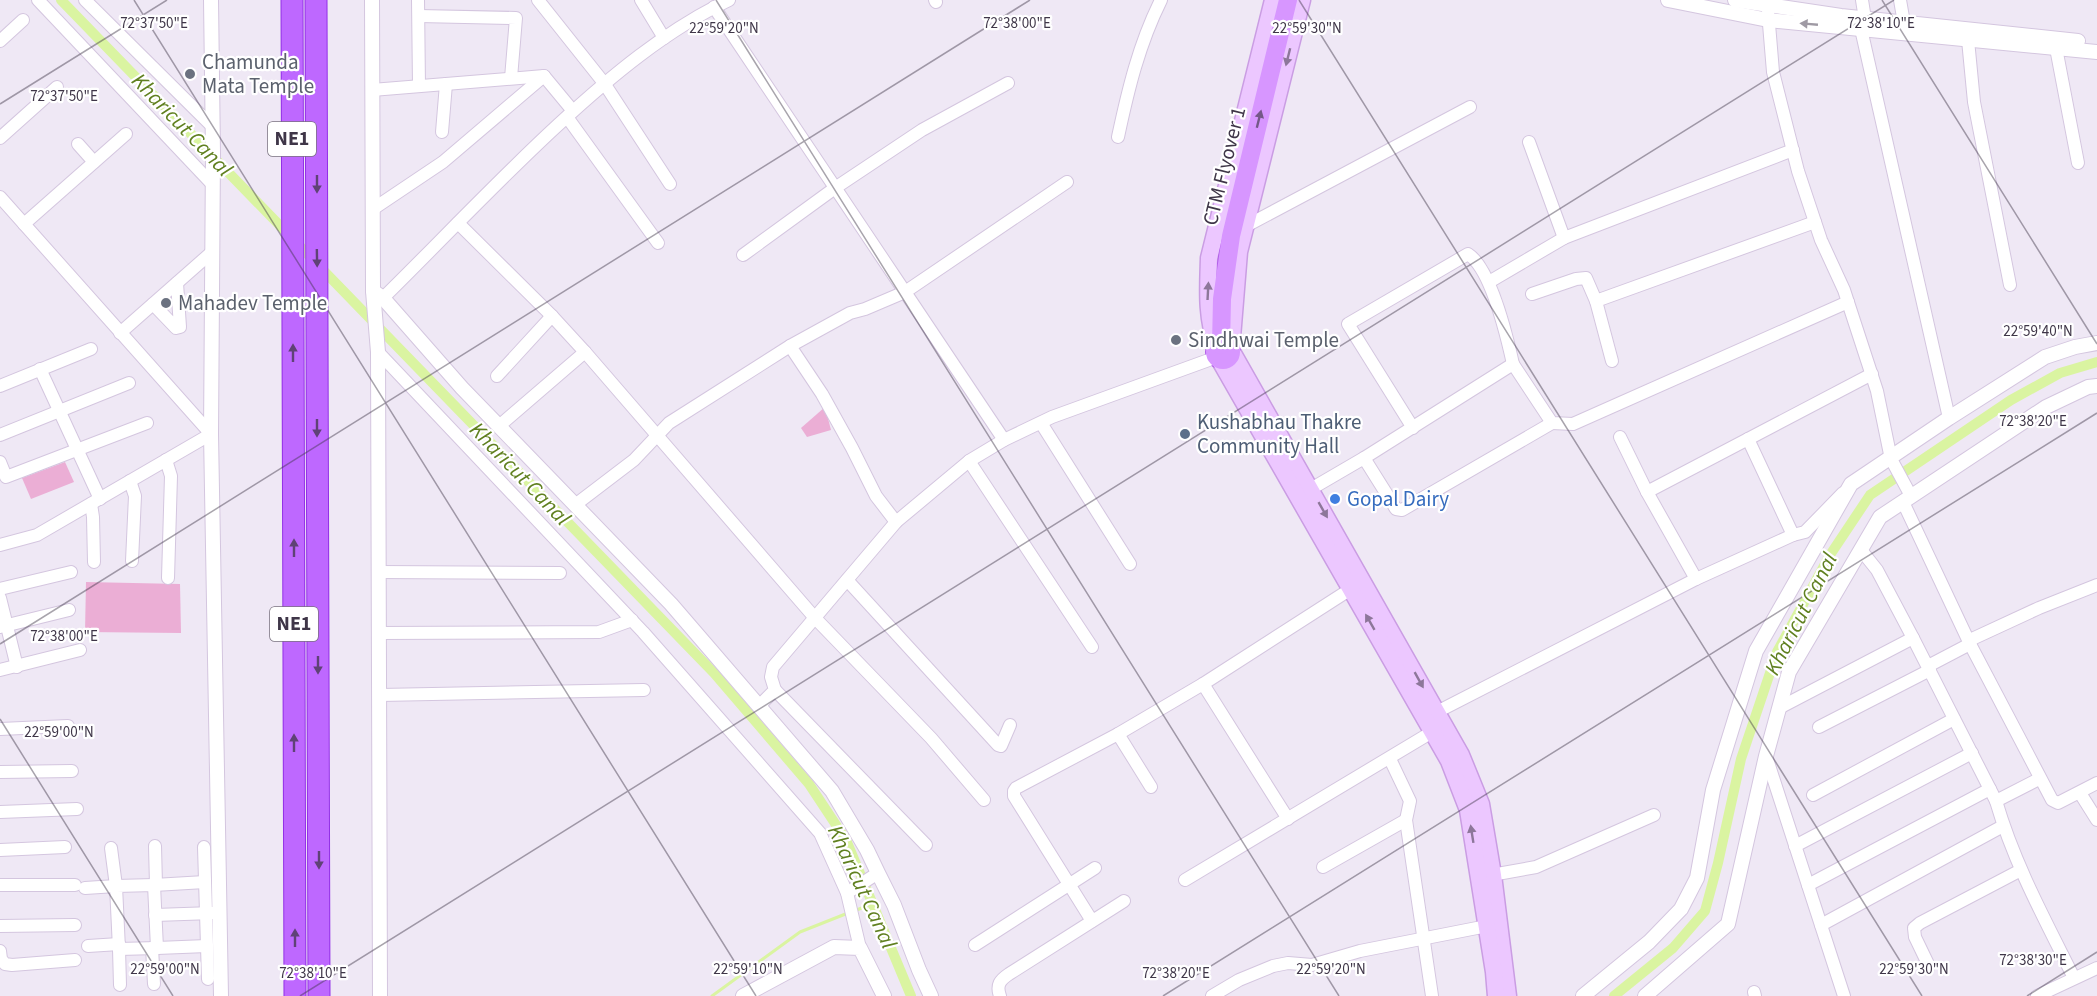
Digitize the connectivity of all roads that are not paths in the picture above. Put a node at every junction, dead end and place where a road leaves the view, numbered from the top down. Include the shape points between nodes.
1 (38, 0) edge
2 (85, 0) edge
3 (211, 0) edge
4 (282, 0) edge
5 (292, 0) edge
6 (372, 0) edge
7 (418, 0) edge
8 (729, 0) edge
9 (1161, 0) edge
10 (1273, 0) edge
11 (1288, 0) edge
12 (1302, 0) edge
13 (1668, 0) edge
14 (1735, 0) edge
15 (1862, 0) edge
16 (1900, 0) edge
17 (543, 2) edge
18 (645, 2) edge
19 (317, 5) edge
20 (1769, 5) junction
21 (714, 7) junction
22 (419, 16) junction
23 (24, 20) dead end
24 (1768, 20) junction
25 (1904, 23) junction
26 (1863, 24) junction
27 (664, 38) junction
28 (1968, 40) junction
29 (0, 41) edge
30 (2097, 43) edge
31 (2056, 48) junction
32 (2097, 52) edge
33 (292, 71) junction
34 (544, 76) junction
35 (511, 78) junction
36 (604, 83) junction
37 (1008, 83) dead end
38 (446, 84) junction
39 (419, 86) junction
40 (57, 87) dead end
41 (372, 90) junction
42 (1470, 107) dead end
43 (570, 114) junction
44 (213, 127) junction
45 (442, 132) dead end
46 (126, 134) dead end
47 (1118, 137) dead end
48 (0, 138) edge
49 (1529, 142) dead end
50 (78, 144) dead end
51 (1793, 150) junction
52 (94, 162) junction
53 (2078, 164) dead end
54 (1067, 182) dead end
55 (670, 184) dead end
56 (213, 186) junction
57 (835, 188) junction
58 (0, 196) edge
59 (373, 209) junction
60 (1815, 222) junction
61 (24, 224) junction
62 (458, 224) junction
63 (1246, 226) junction
64 (1564, 238) junction
65 (658, 243) dead end
66 (212, 252) junction
67 (743, 255) dead end
68 (1489, 282) junction
69 (177, 283) junction
70 (2010, 285) dead end
71 (904, 292) junction
72 (1532, 294) dead end
73 (378, 295) junction
74 (1596, 302) junction
75 (1848, 302) junction
76 (153, 304) junction
77 (552, 316) junction
78 (120, 333) junction
79 (2097, 343) edge
80 (790, 346) junction
81 (91, 349) dead end
82 (585, 351) junction
83 (378, 352) junction
84 (1221, 352) junction
85 (1612, 361) dead end
86 (1513, 364) junction
87 (40, 369) junction
88 (1872, 374) junction
89 (497, 376) dead end
90 (129, 383) dead end
91 (0, 386) edge
92 (2097, 386) edge
93 (59, 411) junction
94 (1949, 418) junction
95 (147, 423) dead end
96 (1041, 423) junction
97 (1552, 423) junction
98 (500, 426) junction
99 (1413, 428) junction
100 (211, 434) junction
101 (0, 435) edge
102 (657, 436) junction
103 (1620, 437) dead end
104 (1748, 439) junction
105 (1004, 440) junction
106 (77, 450) junction
107 (1364, 458) junction
108 (166, 460) junction
109 (1892, 460) junction
110 (969, 461) junction
111 (0, 462) edge
112 (130, 481) junction
113 (1851, 484) junction
114 (1647, 492) junction
115 (1304, 493) junction
116 (1908, 497) junction
117 (95, 501) junction
118 (575, 505) junction
119 (896, 522) junction
120 (1793, 535) junction
121 (0, 545) edge
122 (1861, 550) junction
123 (132, 561) dead end
124 (94, 562) dead end
125 (1130, 564) dead end
126 (71, 572) dead end
127 (378, 572) junction
128 (560, 573) dead end
129 (168, 578) dead end
130 (1696, 579) junction
131 (847, 580) junction
132 (1357, 585) junction
133 (2097, 585) edge
134 (0, 590) edge
135 (0, 598) edge
136 (69, 610) dead end
137 (814, 618) junction
138 (632, 620) junction
139 (3, 626) edge
140 (378, 633) junction
141 (1913, 638) junction
142 (1970, 644) junction
143 (1092, 647) dead end
144 (80, 650) dead end
145 (17, 667) junction
146 (1929, 668) junction
147 (0, 670) edge
148 (1203, 684) junction
149 (644, 690) dead end
150 (775, 690) junction
151 (380, 695) junction
152 (759, 706) junction
153 (1779, 708) junction
154 (1954, 719) junction
155 (1431, 721) junction
156 (68, 726) dead end
157 (1010, 726) dead end
158 (1819, 727) dead end
159 (0, 729) edge
160 (1118, 734) junction
161 (1972, 753) junction
162 (1766, 756) junction
163 (1390, 759) junction
164 (0, 771) edge
165 (72, 771) dead end
166 (2040, 779) junction
167 (2097, 783) edge
168 (1151, 788) dead end
169 (1990, 789) junction
170 (2080, 793) junction
171 (1813, 795) dead end
172 (984, 800) dead end
173 (1996, 801) junction
174 (77, 809) dead end
175 (0, 812) edge
176 (1654, 815) dead end
177 (1288, 819) junction
178 (1406, 820) junction
179 (2097, 820) edge
180 (2003, 826) junction
181 (926, 845) dead end
182 (155, 846) dead end
183 (1795, 846) junction
184 (65, 847) dead end
185 (204, 847) dead end
186 (111, 848) dead end
187 (0, 850) edge
188 (1323, 867) dead end
189 (1095, 868) dead end
190 (2021, 870) junction
191 (879, 873) junction
192 (1486, 876) junction
193 (1185, 880) dead end
194 (205, 882) junction
195 (0, 885) edge
196 (155, 885) junction
197 (1069, 885) junction
198 (1808, 885) junction
199 (116, 886) junction
200 (847, 893) junction
201 (1124, 901) dead end
202 (213, 913) junction
203 (155, 915) junction
204 (1092, 921) junction
205 (75, 925) dead end
206 (1821, 925) junction
207 (0, 926) edge
208 (1487, 926) junction
209 (1423, 938) junction
210 (975, 945) dead end
211 (88, 946) dead end
212 (207, 946) junction
213 (119, 947) junction
214 (155, 948) junction
215 (860, 948) junction
216 (0, 951) edge
217 (75, 960) dead end
218 (1929, 966) dead end
219 (2097, 968) edge
220 (2074, 978) junction
221 (208, 979) dead end
222 (154, 984) dead end
223 (120, 985) dead end
224 (222, 996) edge
225 (295, 996) edge
226 (319, 996) edge
227 (380, 996) edge
228 (743, 996) edge
229 (884, 996) edge
230 (931, 996) edge
231 (1000, 996) edge
232 (1212, 996) edge
233 (1432, 996) edge
234 (1496, 996) edge
235 (1508, 996) edge
236 (1583, 996) edge
237 (1645, 996) edge
238 (1844, 996) edge
239 (2037, 996) edge

1 - 56 street
2 - 44 street
3 - 44 street
4 - 33 highway via 283,30
5 - 33 highway, NE1
6 - 41 street
7 - 22 street
8 - 21 street
9 - 47 street via 1130,80
84 -> 10 main road via 1210,326 1209,258
84 -> 11 main road, CTM Flyover 1 via 1221,299 1230,236
12 -> 63 main road
13 - 24 street
14 - 20 street
15 - 26 street
16 - 25 street
17 - 36 street
18 - 27 street
19 -> 226 highway, NE1
20 - 24 street
20 - 26 street
21 - 27 street
21 - 57 street
22 - 35 street via 516,18
22 - 39 street
23 - 29 street
26 -> 24 street
24 - 51 street via 1773,72
25 - 26 street
25 - 30 street
26 - 28 street
26 - 94 street
27 - 36 street
28 - 31 street
28 - 70 street via 1974,102
31 - 32 street
31 - 53 street
225 -> 33 highway, NE1
34 - 35 street
34 - 43 street
34 - 59 street via 443,162
35 - 38 street
36 - 43 street
36 - 55 street
37 - 57 street via 922,129
38 - 39 street
38 - 45 street
39 - 41 street
40 - 48 street
41 - 59 street
42 - 63 street
43 - 62 street
43 - 65 street
44 - 56 street
46 - 52 street
49 - 64 street
50 - 52 street
51 - 60 street
51 - 64 street
52 - 61 street
54 - 71 street
56 - 66 street
57 - 67 street
57 - 71 street
58 - 61 street
59 - 73 street
60 - 74 street
60 - 75 street
61 - 78 street
62 - 73 street
62 - 77 street
63 - 84 main road
64 - 68 street
66 - 69 street
66 - 100 street
68 - 86 street
68 - 99 street via 1468,254 1348,324
69 - 76 street
69 - 76 street via 180,327 176,328
71 - 80 street via 850,313
71 - 105 street
72 - 74 street via 1586,278
73 - 83 street
73 - 98 street
74 - 85 street
75 - 88 street
75 - 97 street via 1573,424
76 - 78 street
77 - 82 street
77 - 89 street
78 - 100 street
79 - 94 street via 2045,357
80 - 102 street via 669,423
80 - 119 street via 822,394 876,496
81 - 87 street
82 - 98 street
82 - 102 street
83 - 127 street
83 - 138 street
84 - 96 street
84 - 115 main road
86 - 97 street
86 - 99 street
87 - 91 street
87 - 93 street
88 - 104 street
88 - 109 street
90 - 93 street
92 - 116 street via 2046,407
93 - 101 street
93 - 106 street
94 - 109 street
95 - 106 street
96 - 105 street
96 - 125 street
97 - 107 street via 1402,510 1396,509
98 - 118 street
99 - 107 street
100 - 108 street
100 - 202 street
102 - 118 street via 634,460
102 - 137 street
103 - 114 street
104 - 114 street
104 - 120 street
105 - 110 street
106 - 111 street via 6,477
106 - 117 street
107 - 115 street
108 - 112 street
108 - 129 street via 171,476
109 - 113 street
109 - 116 street
110 - 119 street
110 - 143 street
112 - 117 street
112 - 123 street via 135,496
113 - 120 street via 1805,532
113 - 236 street via 1756,651 1713,790 1697,878 1681,909 1649,942
114 - 130 street
115 - 132 main road
116 - 122 street via 1880,517
116 - 142 street
117 - 121 street via 37,535
117 - 124 street
118 - 152 street via 671,604
119 - 131 street
120 - 130 street
122 - 141 street
122 - 153 street via 1790,672
126 - 134 street
127 - 128 street
127 - 140 street
130 - 155 street
131 - 137 street
131 - 157 street via 998,745 1004,742
132 - 148 street
132 - 155 main road
133 - 142 street via 1982,634
135 - 139 street
136 - 139 street
137 - 150 street via 773,667
137 - 172 street via 931,738
138 - 140 street via 598,632
138 - 200 street via 820,833
139 - 145 street
140 - 151 street
141 - 146 street
141 - 153 street
142 - 146 street
142 - 166 street
144 - 145 street
145 - 147 street
146 - 154 street
146 - 158 street
148 - 160 street
148 - 177 street
149 - 151 street
150 - 152 street
150 - 181 street
151 - 227 street
152 - 191 street via 832,791
153 - 162 street
154 - 161 street
154 - 171 street
155 - 163 street
155 - 192 main road via 1461,754 1481,804
156 - 159 street
160 - 168 street
160 - 197 street via 1014,791
161 - 169 street
161 - 183 street
162 - 183 street
162 - 237 street via 1728,924
163 - 177 street
163 - 178 street via 1410,801
164 - 165 street
166 - 170 street via 2058,803
166 - 173 street
167 - 170 street
169 - 173 street
169 - 198 street
170 - 179 street
173 - 180 street
174 - 175 street
176 - 192 street via 1536,867
177 - 193 street
178 - 188 street
178 - 209 street
180 - 190 street
180 - 206 street
182 - 196 street
183 - 198 street
184 - 187 street
185 - 194 street
186 - 199 street
189 - 197 street
190 - 218 street via 1914,928
190 - 220 street
191 - 200 street
191 - 230 street
192 - 208 main road
192 - 235 main road
194 - 196 street
194 - 202 street
195 - 199 street
196 - 199 street
196 - 203 street
197 - 204 street
197 - 210 street
198 - 206 street
199 - 213 street
200 - 215 street
201 - 204 street
202 - 203 street
202 - 212 street
202 - 224 street
203 - 214 street
204 - 231 street via 1001,980
205 - 207 street
206 - 238 street
208 - 209 street
208 - 234 main road
209 - 232 street via 1312,964 1273,966
209 - 233 street
211 - 213 street
212 - 214 street
212 - 221 street
213 - 214 street
213 - 223 street
214 - 222 street
215 - 228 street via 834,947
215 - 229 street
216 - 217 street via 5,964 12,965
219 - 220 street
220 - 239 street

